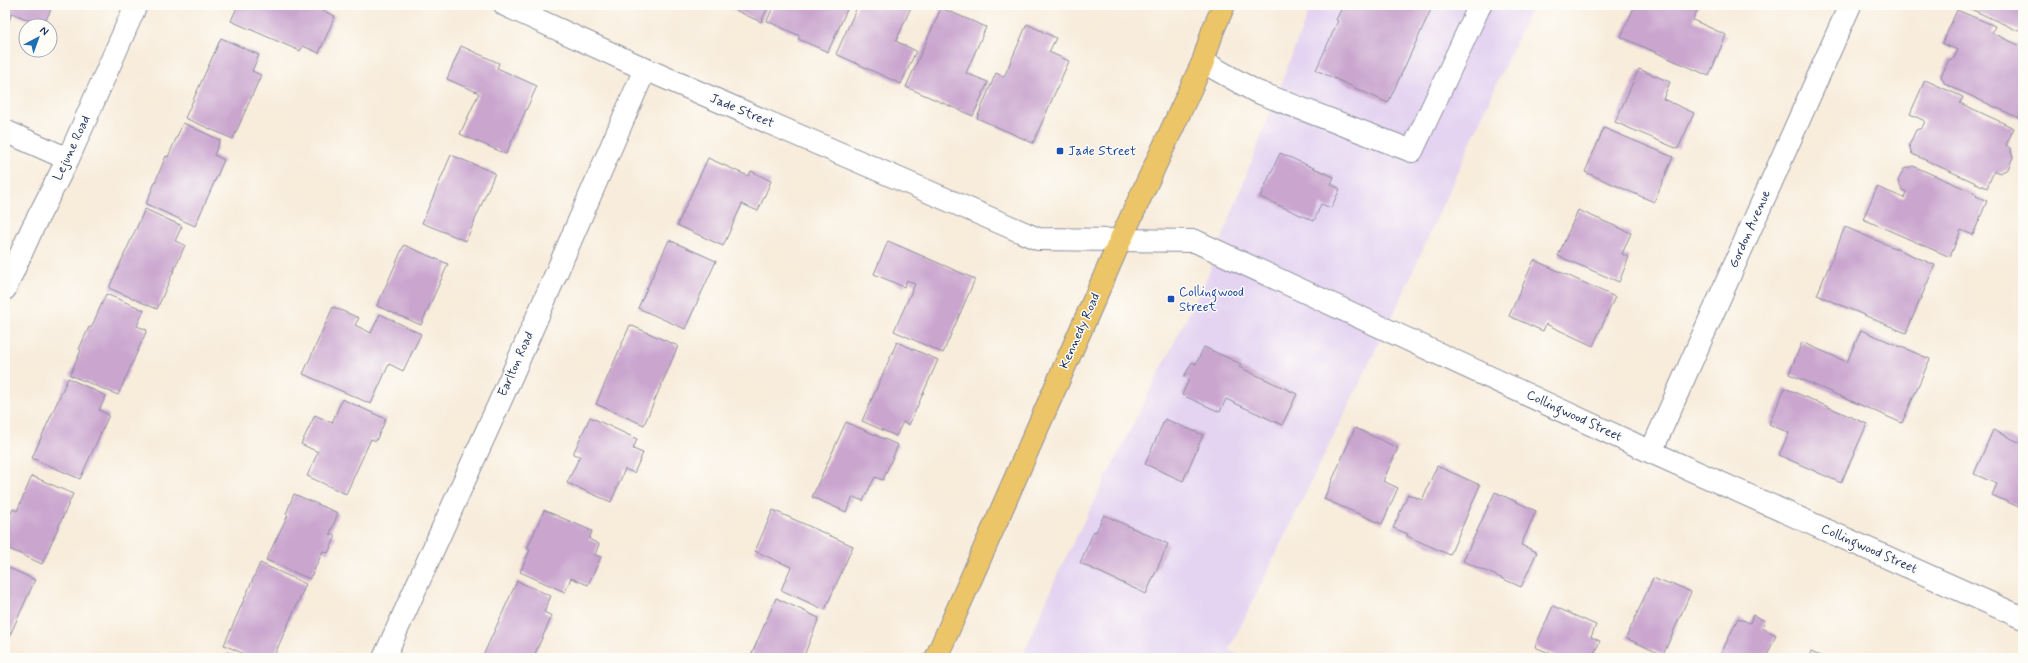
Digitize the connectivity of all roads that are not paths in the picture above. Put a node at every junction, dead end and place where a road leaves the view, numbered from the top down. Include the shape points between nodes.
1 (136, 5) edge
2 (505, 5) edge
3 (1224, 5) edge
4 (1480, 5) edge
5 (1850, 5) edge
6 (1203, 62) junction
7 (645, 69) junction
8 (5, 131) edge
9 (68, 159) junction
10 (1120, 241) junction
11 (5, 289) edge
12 (1651, 452) junction
13 (2023, 618) edge
14 (384, 658) edge
15 (936, 658) edge

1 - 9 street, Lejune Road
2 - 7 street, Jade Street
3 - 6 main road, Kennedy Road
4 - 6 street via 1412,151 1255,91
5 - 12 street, Gordon Avenue
6 - 10 main road, Kennedy Road
7 - 10 street, Jade Street via 1038,239
7 - 14 street, Earlton Road via 512,375
8 - 9 street
9 - 11 street, Lejune Road
10 - 12 street, Collingwood Street via 1195,240
10 - 15 main road, Kennedy Road
12 - 13 street, Collingwood Street

